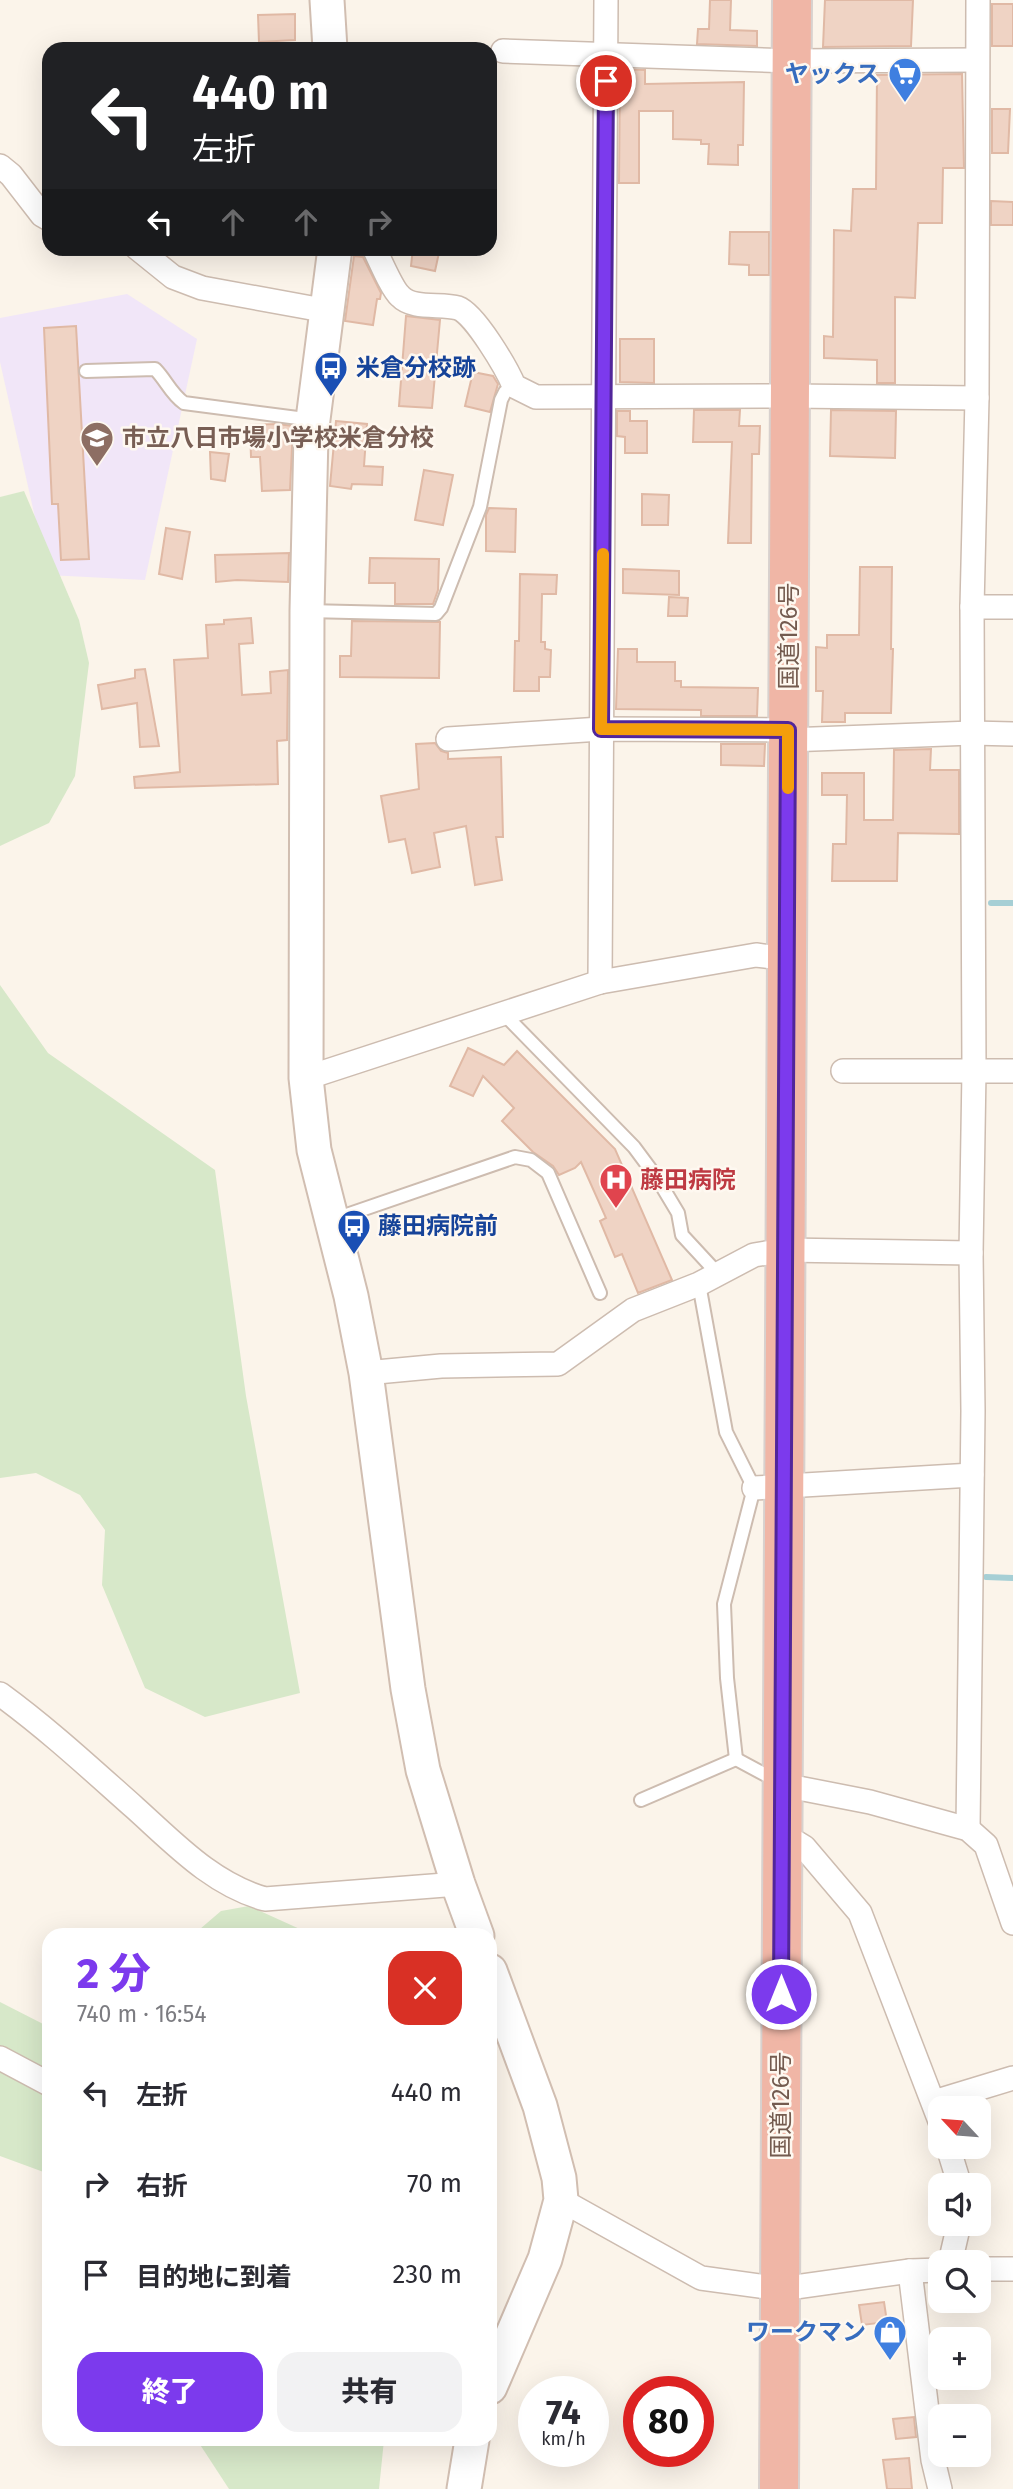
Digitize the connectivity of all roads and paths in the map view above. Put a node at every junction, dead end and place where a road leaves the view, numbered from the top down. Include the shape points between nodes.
1 (327, 0) edge
2 (606, 0) edge
3 (792, 0) edge
4 (978, 0) edge
5 (330, 42) edge
6 (503, 51) dead end
7 (606, 55) junction
8 (977, 60) junction
9 (794, 81) junction
10 (0, 166) edge
11 (42, 215) edge
12 (147, 256) edge
13 (334, 256) edge
14 (378, 256) edge
15 (328, 311) junction
16 (86, 371) dead end
17 (514, 386) junction
18 (790, 396) junction
19 (604, 397) junction
20 (976, 398) junction
21 (313, 420) junction
22 (972, 607) junction
23 (1013, 607) edge
24 (307, 611) junction
25 (601, 729) junction
26 (972, 733) junction
27 (1013, 734) edge
28 (788, 735) junction
29 (448, 738) dead end
30 (788, 959) junction
31 (600, 982) junction
32 (503, 1013) junction
33 (843, 1071) dead end
34 (974, 1071) junction
35 (1013, 1071) edge
36 (306, 1078) junction
37 (331, 1220) junction
38 (786, 1251) junction
39 (971, 1253) junction
40 (709, 1279) junction
41 (600, 1293) dead end
42 (366, 1373) junction
43 (972, 1475) junction
44 (769, 1486) junction
45 (0, 1694) edge
46 (736, 1759) junction
47 (783, 1785) junction
48 (641, 1800) dead end
49 (968, 1829) junction
50 (781, 1833) junction
51 (458, 1884) junction
52 (1013, 1923) edge
53 (474, 1928) edge
54 (497, 1990) edge
55 (0, 2058) edge
56 (1013, 2078) edge
57 (42, 2080) edge
58 (931, 2096) edge
59 (972, 2096) edge
60 (561, 2200) junction
61 (991, 2269) edge
62 (1013, 2269) edge
63 (928, 2270) edge
64 (910, 2271) junction
65 (780, 2289) junction
66 (497, 2371) edge
67 (471, 2446) edge
68 (464, 2489) edge
69 (779, 2489) edge
70 (940, 2489) edge

1 - 5 street
2 - 7 street
3 - 9 highway, 国道126号
4 - 8 street
6 - 7 street
7 - 9 street
7 - 19 street
8 - 9 street via 933,55
8 - 20 street
9 - 18 highway, 国道126号
10 - 11 street
12 - 15 street via 173,277 202,288
13 - 15 street
14 - 17 street via 400,297 461,309 471,318
15 - 21 street
16 - 21 lane via 155,369 184,403
17 - 19 street via 536,397
17 - 24 lane via 501,400 480,507 442,608 436,614
18 - 19 street
18 - 20 street
18 - 28 highway, 国道126号
19 - 25 street
20 - 22 street
21 - 24 street
22 - 23 street
22 - 26 street
24 - 36 street
25 - 28 street
25 - 29 street
25 - 31 street
26 - 27 street
26 - 28 street
26 - 34 street
28 - 30 highway, 国道126号
30 - 31 street via 756,955
30 - 38 highway, 国道126号
31 - 32 street
32 - 36 street
32 - 40 lane via 634,1147 678,1213 682,1235
33 - 34 street
34 - 35 street
34 - 39 street
36 - 37 street via 314,1150
37 - 41 lane via 515,1157 531,1160 548,1173
37 - 42 street
38 - 39 street
38 - 40 street via 754,1255
38 - 44 highway, 国道126号
39 - 43 street
40 - 42 street via 633,1310 558,1364 440,1366
40 - 44 lane via 726,1432
42 - 51 street via 408,1689 423,1770
43 - 44 street
43 - 49 street
44 - 46 lane via 724,1604
44 - 47 highway, 国道126号
45 - 51 street via 36,1720 205,1870 244,1893 265,1899
46 - 47 lane
46 - 48 lane
47 - 49 street via 870,1802
47 - 50 highway, 国道126号
49 - 52 street via 986,1844
50 - 58 street via 804,1847 860,1913
50 - 65 highway, 国道126号
51 - 53 street
54 - 60 street via 540,2106
55 - 57 street
56 - 59 street
60 - 65 street via 701,2278
60 - 66 street via 545,2259
61 - 62 street
63 - 64 street
64 - 65 street
64 - 70 street
65 - 69 highway, 国道126号
67 - 68 street

